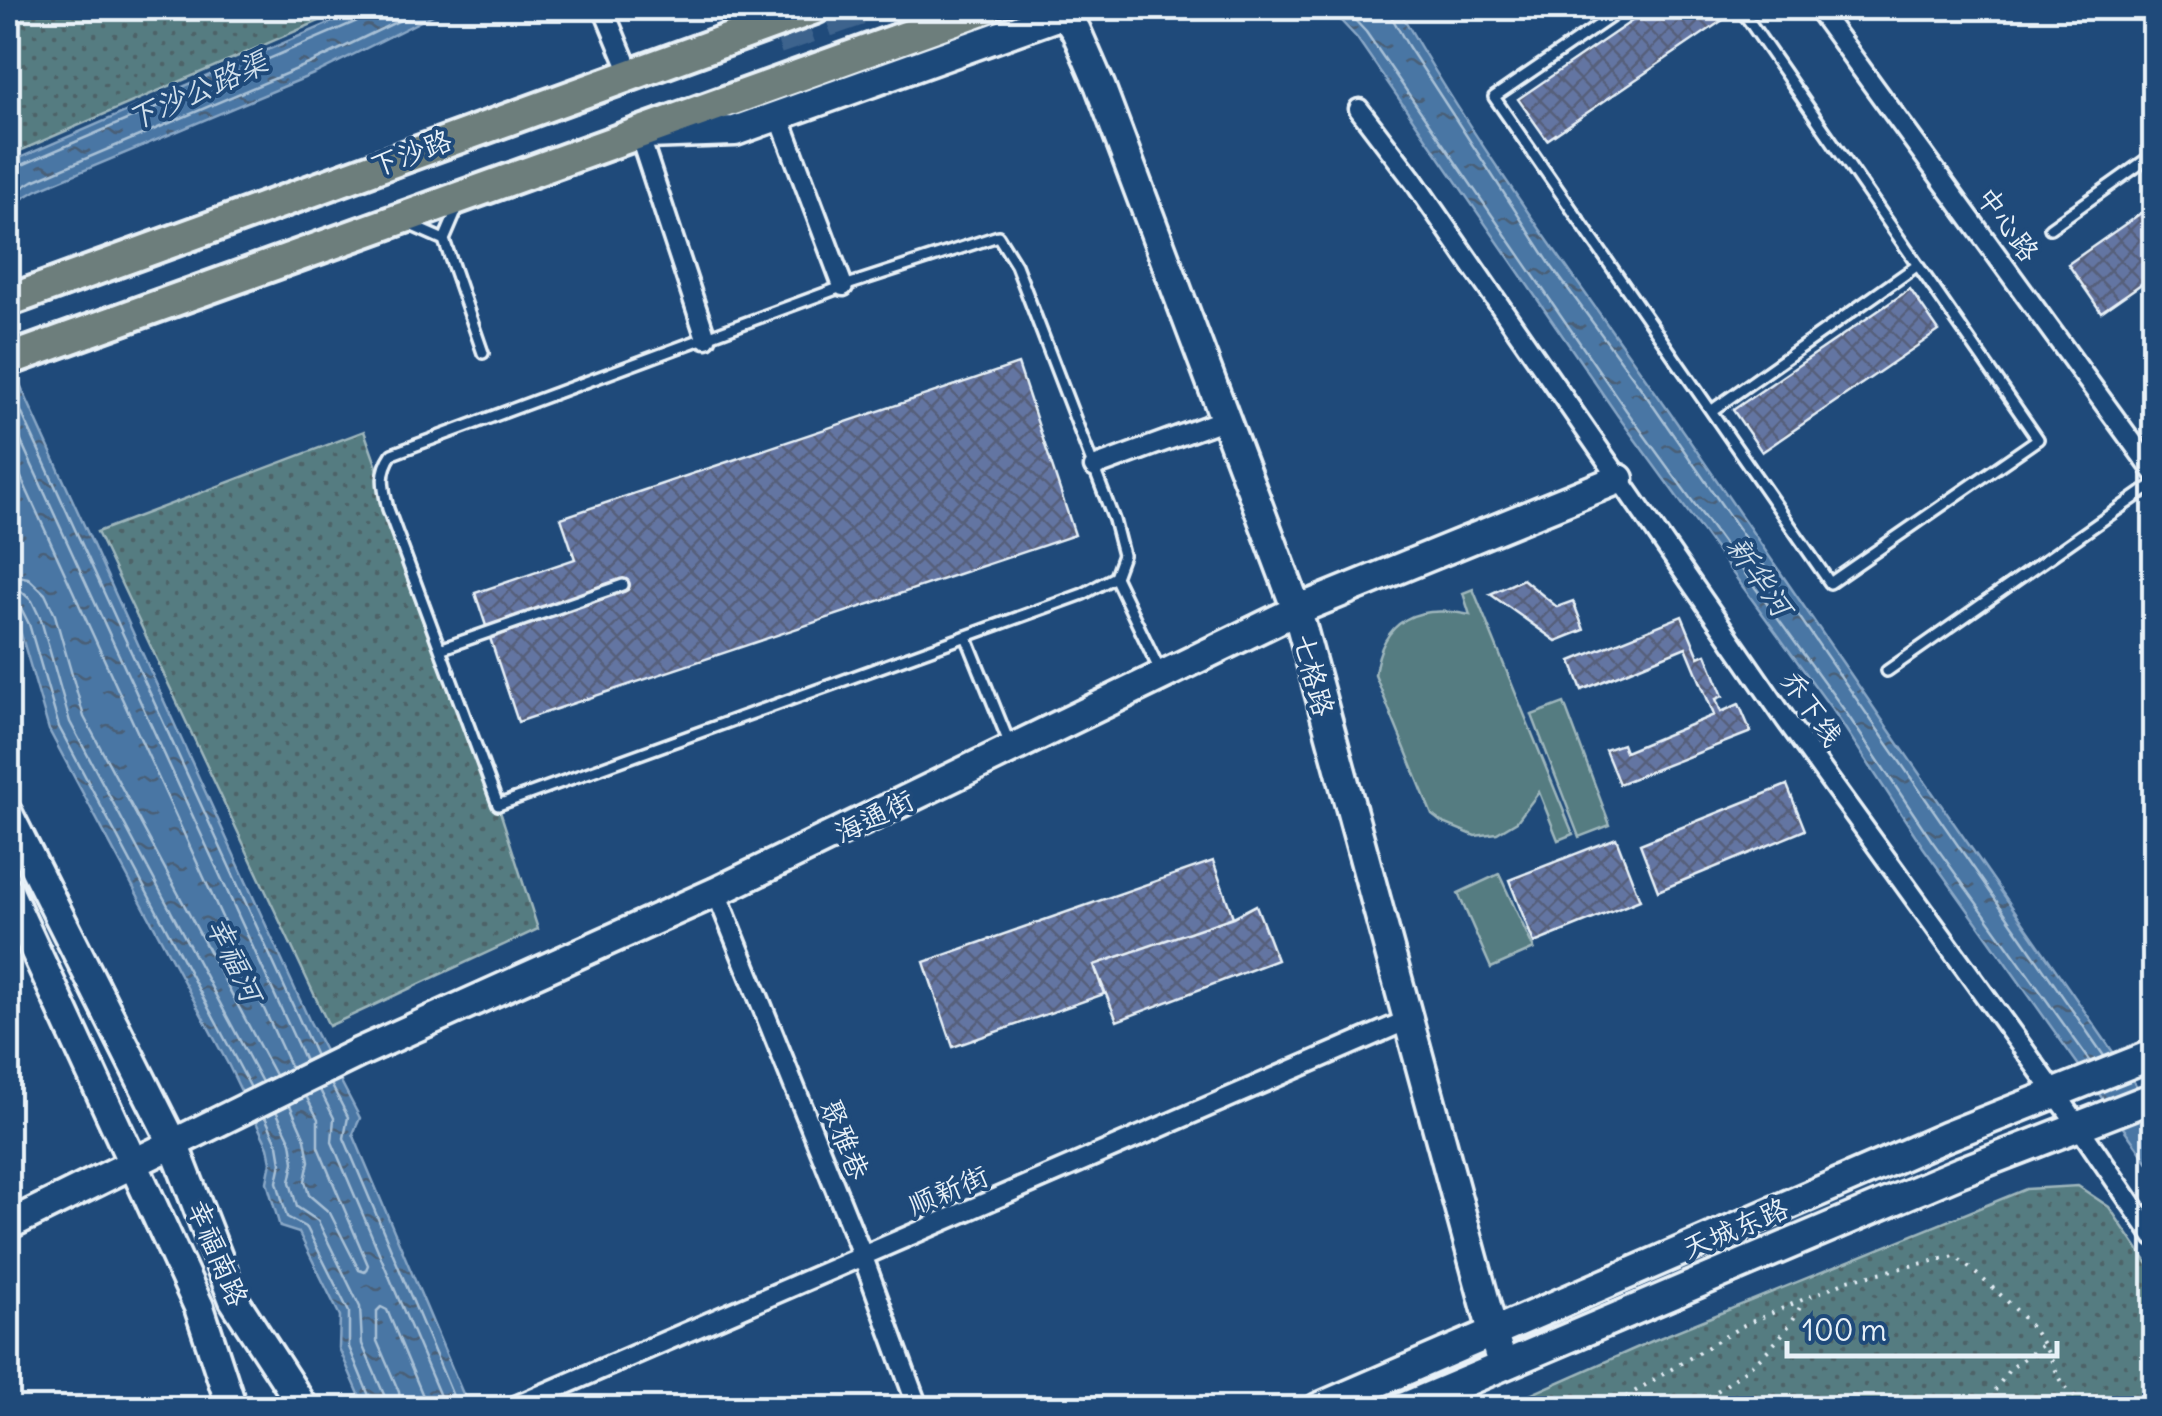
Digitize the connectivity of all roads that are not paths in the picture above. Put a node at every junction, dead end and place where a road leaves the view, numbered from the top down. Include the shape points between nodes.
1 (602, 8) edge
2 (815, 8) edge
3 (986, 8) edge
4 (1624, 8) edge
5 (1740, 8) edge
6 (1818, 8) edge
7 (1068, 9) edge
8 (630, 73) junction
9 (1359, 110) dead end
10 (779, 116) junction
11 (639, 134) junction
12 (2154, 154) edge
13 (462, 198) junction
14 (399, 220) junction
15 (2050, 228) dead end
16 (444, 240) junction
17 (1918, 265) junction
18 (842, 286) junction
19 (8, 301) edge
20 (706, 338) junction
21 (483, 352) dead end
22 (8, 360) edge
23 (1711, 411) junction
24 (1225, 419) junction
25 (1094, 467) junction
26 (2154, 472) edge
27 (1619, 479) junction
28 (2154, 484) edge
29 (1115, 576) junction
30 (623, 585) dead end
31 (1297, 610) junction
32 (966, 636) junction
33 (440, 649) junction
34 (1887, 670) dead end
35 (1162, 676) junction
36 (1012, 749) junction
37 (8, 814) edge
38 (8, 891) edge
39 (716, 892) junction
40 (1408, 1020) junction
41 (2154, 1054) edge
42 (2062, 1090) junction
43 (2154, 1097) edge
44 (2086, 1124) junction
45 (173, 1143) junction
46 (133, 1164) junction
47 (8, 1226) edge
48 (2154, 1236) edge
49 (863, 1257) junction
50 (234, 1300) junction
51 (198, 1307) junction
52 (1494, 1331) junction
53 (1502, 1365) junction
54 (232, 1408) edge
55 (245, 1408) edge
56 (282, 1408) edge
57 (304, 1408) edge
58 (510, 1408) edge
59 (918, 1408) edge
60 (1318, 1408) edge
61 (1404, 1408) edge

1 - 8 street
2 - 8 main road, 下沙路
3 - 11 main road
4 - 23 lane via 1494,98
5 - 17 lane
6 - 26 street, 中心路
7 - 10 street
7 - 24 street, 七格路
8 - 19 main road, 下沙路
9 - 27 street, 乔下线
10 - 11 street via 736,131
10 - 18 street
11 - 13 main road
11 - 20 street
12 - 15 lane
13 - 14 main road
13 - 16 lane
14 - 16 lane
14 - 22 main road
16 - 21 lane
17 - 23 lane
17 - 23 lane via 2038,439 1830,582
18 - 20 lane
18 - 25 lane via 998,236 1016,266
20 - 33 lane via 392,454 381,480
24 - 25 street
24 - 31 street, 七格路
25 - 29 lane via 1123,554
27 - 31 street, 海通街
27 - 42 street, 乔下线 via 1786,720
28 - 34 lane
29 - 32 lane
29 - 35 lane
30 - 33 lane
31 - 35 street, 海通街
31 - 40 street, 七格路
32 - 33 lane via 498,805
32 - 36 lane
35 - 36 street, 海通街
36 - 39 street, 海通街
37 - 45 street, 幸福南路
38 - 46 street, 幸福南路
39 - 45 street, 海通街
39 - 49 street, 聚雅巷
40 - 49 street, 顺新街
40 - 52 street, 七格路
41 - 42 street, 天城东路
42 - 44 street, 乔下线
42 - 52 street, 天城东路
43 - 44 street, 天城东路
44 - 48 street, 乔下线
44 - 53 street, 天城东路
45 - 46 street, 海通街
45 - 50 street, 幸福南路
46 - 47 street, 海通街
46 - 51 street, 幸福南路
49 - 58 street, 顺新街
49 - 59 street, 聚雅巷
50 - 56 street
50 - 57 street, 幸福南路
51 - 54 street, 幸福南路
51 - 55 street
52 - 53 street, 七格路
52 - 60 street, 天城东路
53 - 61 street, 天城东路

